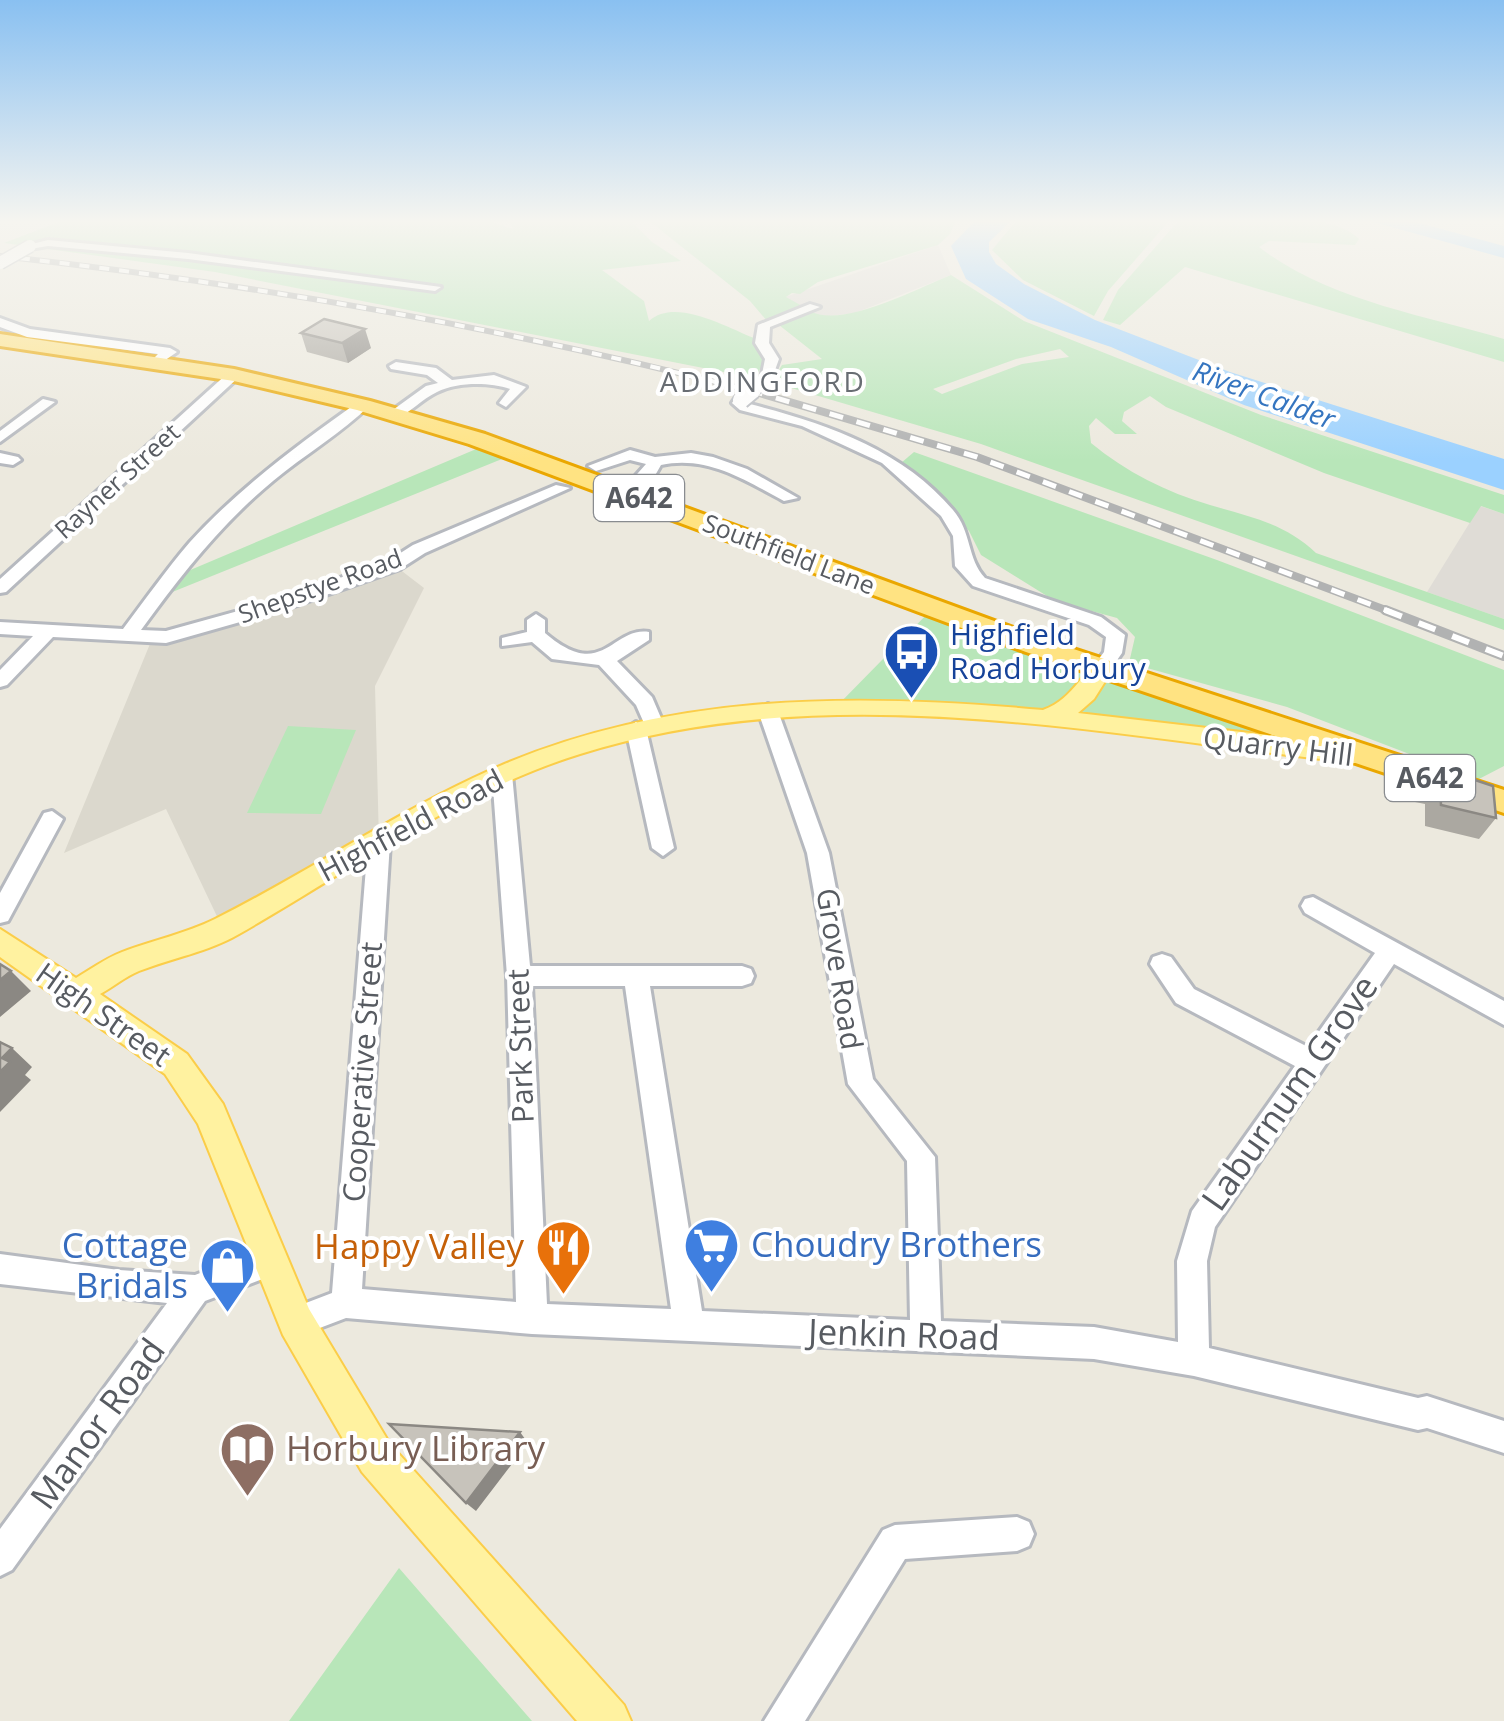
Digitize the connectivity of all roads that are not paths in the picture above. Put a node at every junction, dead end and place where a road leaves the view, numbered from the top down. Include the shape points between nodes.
1 (814, 307) dead end
2 (2, 338) edge
3 (396, 366) dead end
4 (234, 374) junction
5 (449, 384) junction
6 (506, 403) dead end
7 (41, 406) dead end
8 (364, 406) junction
9 (395, 415) junction
10 (0, 438) edge
11 (654, 462) junction
12 (596, 466) dead end
13 (562, 488) dead end
14 (628, 494) junction
15 (790, 498) dead end
16 (0, 588) edge
17 (0, 628) edge
18 (51, 628) junction
19 (128, 636) junction
20 (642, 636) dead end
21 (509, 642) dead end
22 (605, 660) junction
23 (1101, 669) junction
24 (0, 681) edge
25 (768, 711) junction
26 (1046, 718) junction
27 (645, 727) junction
28 (1357, 754) junction
29 (502, 774) junction
30 (1504, 802) edge
31 (654, 810) junction
32 (630, 814) dead end
33 (52, 818) dead end
34 (379, 842) junction
35 (663, 848) dead end
36 (1313, 906) dead end
37 (0, 914) edge
38 (1391, 949) junction
39 (3, 950) edge
40 (1162, 964) dead end
41 (518, 976) junction
42 (636, 976) junction
43 (742, 976) dead end
44 (74, 996) junction
45 (1504, 1014) edge
46 (1312, 1062) junction
47 (270, 1261) junction
48 (0, 1269) edge
49 (195, 1290) junction
50 (346, 1302) junction
51 (532, 1319) junction
52 (296, 1322) junction
53 (689, 1325) junction
54 (926, 1334) junction
55 (1194, 1360) junction
56 (1504, 1437) edge
57 (1017, 1534) dead end
58 (0, 1558) edge
59 (608, 1721) edge
60 (783, 1721) edge

1 - 23 street, bridge via 764,325 762,343 772,359 764,382 739,403 807,423 887,460 948,513 961,536 964,566 979,582 1095,621 1116,635
2 - 4 highway, Southfield Lane / A642
3 - 5 street via 431,371
4 - 8 highway, Southfield Lane / A642
4 - 16 street, Rayner Street
5 - 6 street via 494,379 519,387
5 - 9 street
7 - 10 street
8 - 9 highway, Southfield Lane / A642
8 - 19 street via 293,456 212,529
9 - 14 highway, Southfield Lane / A642
11 - 12 street via 630,455
11 - 14 street
11 - 15 street via 705,457
13 - 19 street, Shepstye Road via 419,548 394,565 280,606 166,637
14 - 23 highway, Southfield Lane / A642
17 - 18 street, Shepstye Road
18 - 19 street, Shepstye Road
18 - 24 street
20 - 22 street
21 - 22 street via 536,627 560,656
22 - 27 street via 645,702
23 - 26 main road via 1070,712
23 - 28 highway, Southfield Lane / A642
25 - 26 main road, Quarry Hill via 916,708
25 - 27 main road, Highfield Road
25 - 54 street, Grove Road via 818,853 861,1084 921,1157
26 - 28 main road, Quarry Hill
27 - 29 main road, Highfield Road
27 - 31 street
28 - 30 highway, Quarry Hill / A642
29 - 34 main road, Highfield Road
29 - 41 street, Park Street
31 - 32 street
31 - 35 street
33 - 37 street
34 - 44 main road, Highfield Road via 222,928 128,962
34 - 50 street, Cooperative Street
36 - 38 street, Laburnum Grove
38 - 45 street, Laburnum Grove
38 - 46 street, Laburnum Grove
39 - 44 main road, High Street
40 - 46 street via 1185,996
41 - 42 street
41 - 51 street, Park Street
42 - 43 street
42 - 53 street
44 - 47 main road, High Street via 176,1064 211,1115
46 - 55 street, Laburnum Grove via 1196,1234
47 - 49 street
47 - 52 main road, High Street
48 - 49 street
49 - 58 street, Manor Road
50 - 51 street, Jenkin Road
50 - 52 street, Jenkin Road
51 - 53 street, Jenkin Road
52 - 59 main road, High Street via 376,1458
53 - 54 street, Jenkin Road
54 - 55 street, Jenkin Road via 1094,1342
55 - 56 street, Jenkin Road via 1426,1412
57 - 60 street via 895,1542

